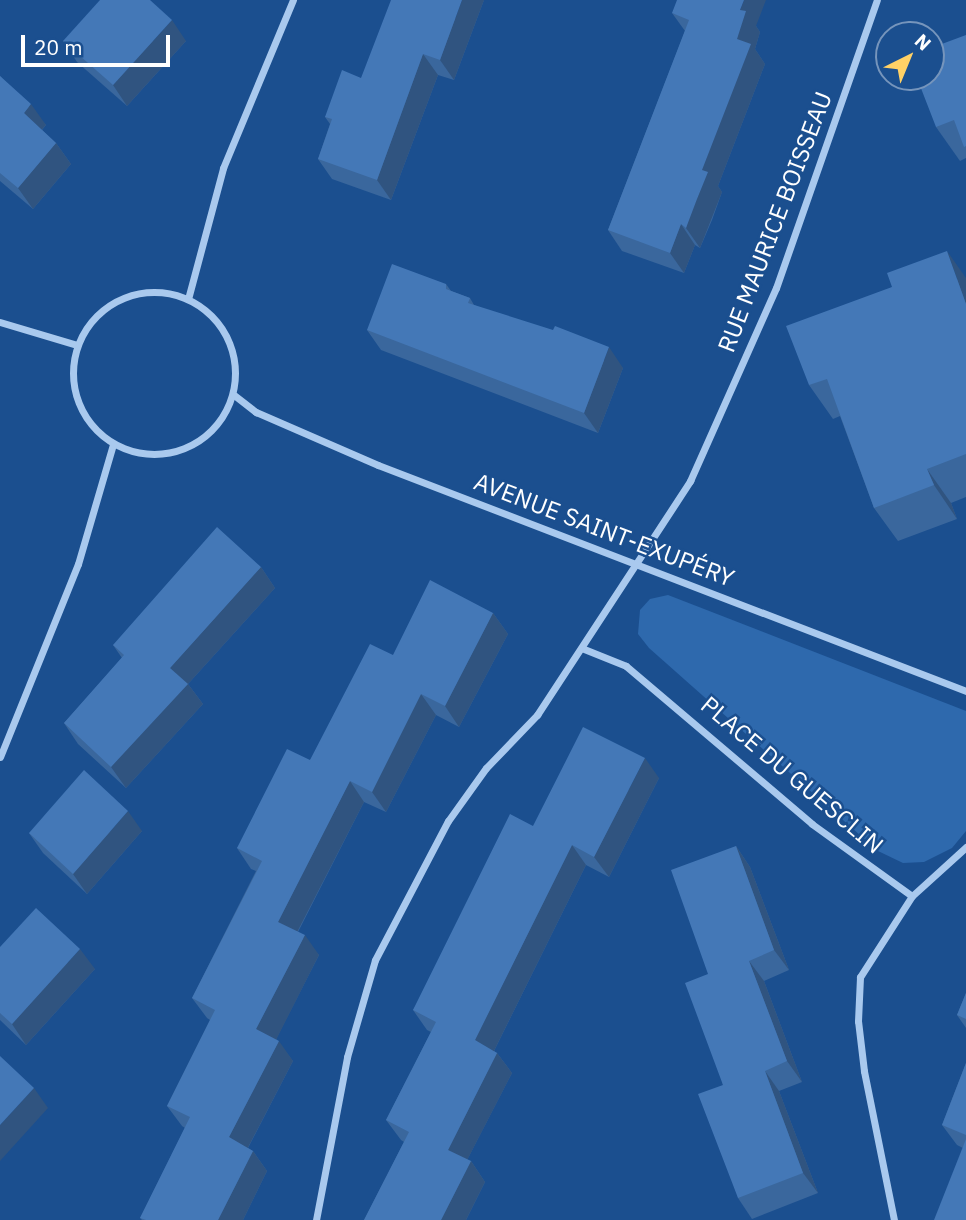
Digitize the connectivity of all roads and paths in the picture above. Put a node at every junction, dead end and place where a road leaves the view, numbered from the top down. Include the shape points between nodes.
1 (293, 0) edge
2 (877, 0) edge
3 (188, 299) junction
4 (0, 322) edge
5 (77, 345) junction
6 (233, 395) junction
7 (113, 444) junction
8 (634, 561) junction
9 (584, 649) junction
10 (966, 691) edge
11 (0, 757) edge
12 (966, 848) edge
13 (912, 896) junction
14 (316, 1220) edge
15 (894, 1220) edge

1 - 3 street via 223,168
2 - 8 street, RUE MAURICE BOISSEAU via 760,326 690,481
3 - 5 street via 162,292 135,293 110,304 90,322
3 - 6 street via 212,315 229,338 236,366
4 - 5 street
5 - 7 street via 72,368 82,412
6 - 7 street via 223,418 207,437 185,449 161,455 136,453
6 - 8 street, AVENUE SAINT-EXUPÉRY via 256,412 378,465
7 - 11 street via 78,564
8 - 9 street, RUE MAURICE BOISSEAU
8 - 10 street, AVENUE SAINT-EXUPÉRY
9 - 13 street, PLACE DU GUESCLIN via 626,666 812,824
9 - 14 street, RUE MAURICE BOISSEAU via 537,715 486,768 447,821 375,960 347,1057
12 - 13 street
13 - 15 street via 860,977 863,1071

